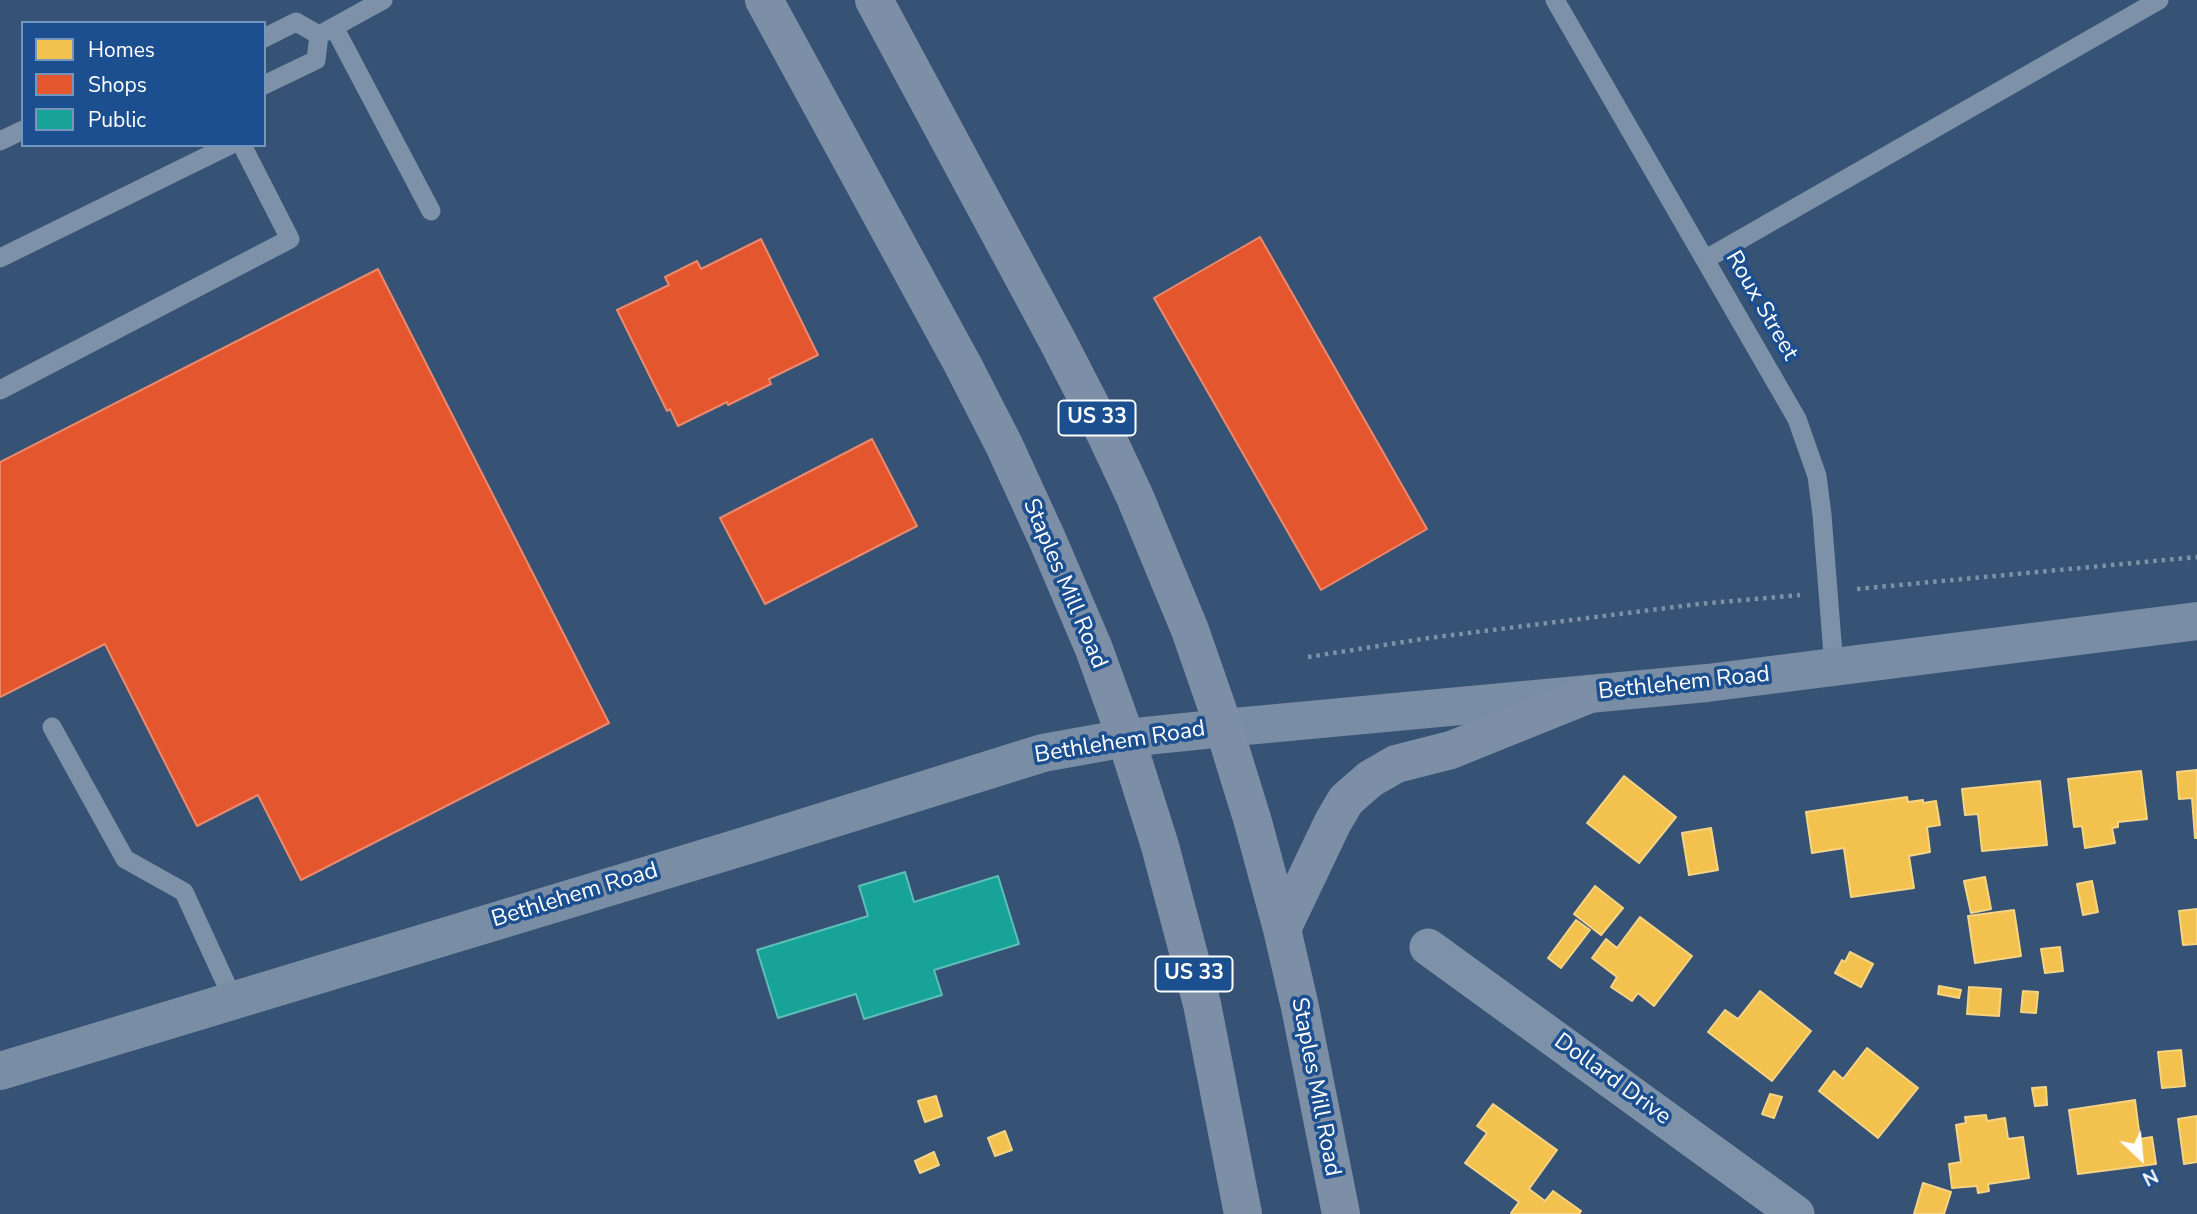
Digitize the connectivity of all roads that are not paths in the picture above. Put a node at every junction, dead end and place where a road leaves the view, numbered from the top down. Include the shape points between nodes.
1 (383, 0) edge
2 (764, 0) edge
3 (874, 0) edge
4 (1555, 0) edge
5 (2159, 0) edge
6 (327, 31) junction
7 (266, 36) edge
8 (266, 84) edge
9 (21, 131) edge
10 (0, 141) edge
11 (226, 147) edge
12 (243, 147) edge
13 (431, 211) dead end
14 (0, 258) edge
15 (1706, 259) junction
16 (0, 390) edge
17 (2197, 621) edge
18 (1834, 667) junction
19 (1590, 694) junction
20 (52, 727) dead end
21 (1224, 728) junction
22 (1126, 738) junction
23 (1282, 929) junction
24 (1428, 947) dead end
25 (233, 999) junction
26 (0, 1071) edge
27 (1243, 1214) edge
28 (1341, 1214) edge
29 (1796, 1214) edge

1 - 6 lane
2 - 22 main road, Staples Mill Road / US 33 via 1004,445 1094,649
3 - 21 main road, Staples Mill Road / US 33 via 1105,433 1171,581
4 - 15 lane, Roux Street
5 - 15 lane
6 - 7 lane via 296,22
6 - 8 lane via 316,60
6 - 13 lane
9 - 10 lane
11 - 14 lane
12 - 16 lane via 290,239
15 - 18 lane, Roux Street via 1808,446 1819,489
17 - 18 street, Bethlehem Road
18 - 19 street, Bethlehem Road
19 - 21 street, Bethlehem Road
19 - 23 main road via 1451,750 1396,764 1370,779 1346,800 1333,822
20 - 25 lane via 125,859 184,892
21 - 22 street, Bethlehem Road
21 - 23 main road, Staples Mill Road / US 33
22 - 25 street, Bethlehem Road via 1043,753
22 - 27 main road, Staples Mill Road / US 33 via 1202,1004
23 - 28 main road, Staples Mill Road / US 33
24 - 29 street, Dollard Drive
25 - 26 street, Bethlehem Road

